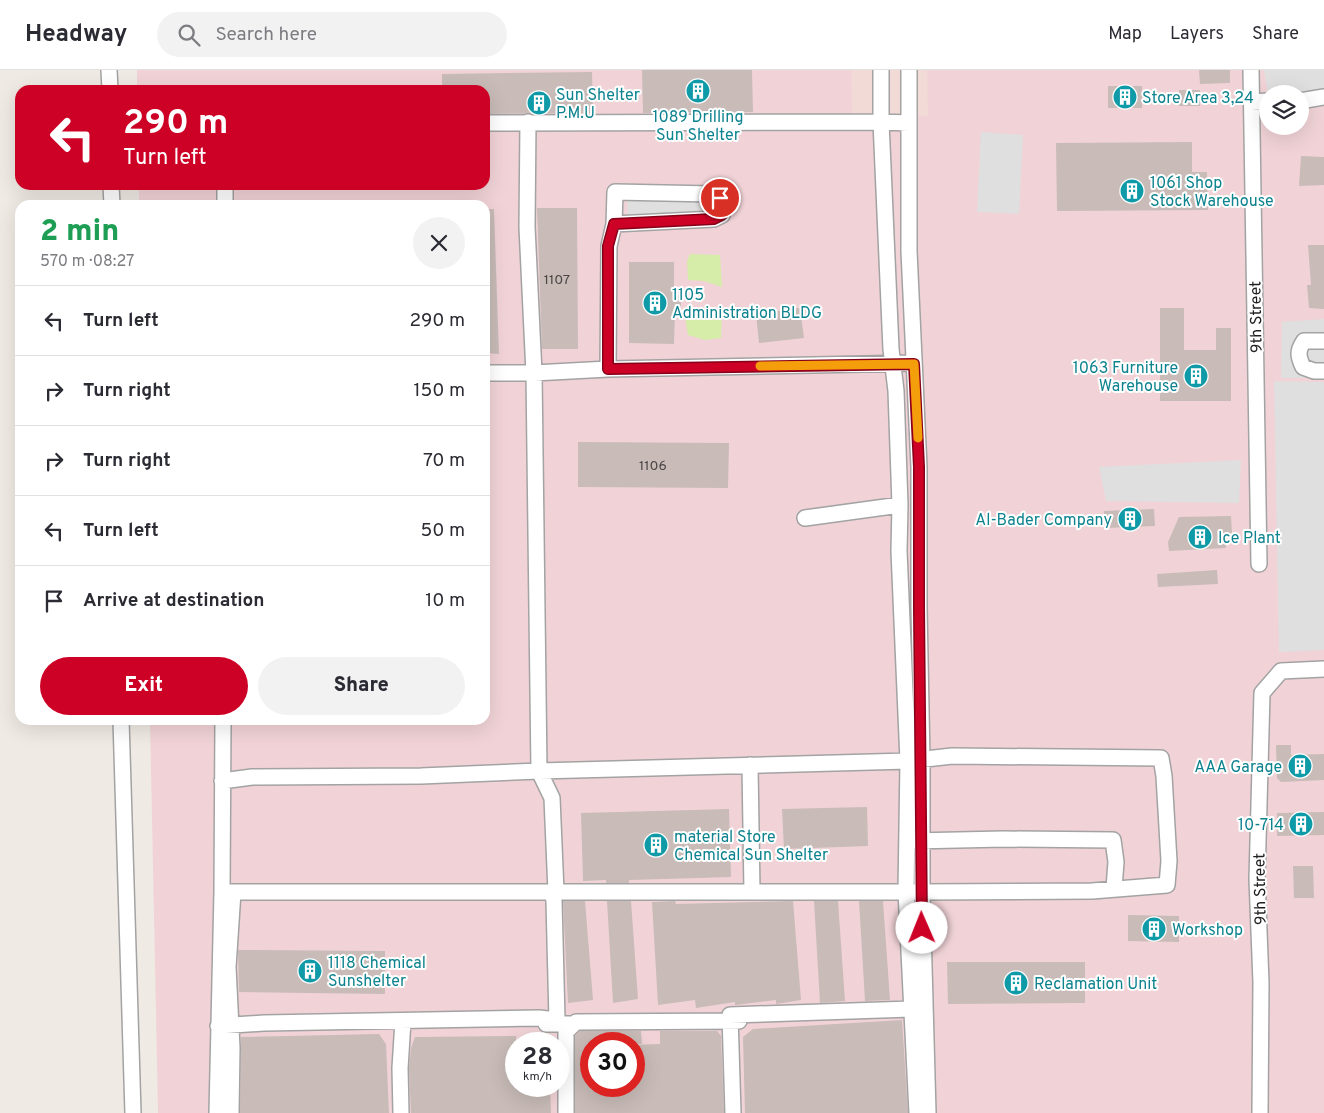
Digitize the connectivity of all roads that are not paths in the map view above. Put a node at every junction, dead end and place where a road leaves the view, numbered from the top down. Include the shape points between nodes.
1 (109, 70) edge
2 (881, 70) edge
3 (909, 70) edge
4 (1251, 70) edge
5 (110, 85) edge
6 (1324, 97) edge
7 (1309, 100) edge
8 (1251, 102) junction
9 (1259, 102) edge
10 (528, 122) junction
11 (881, 122) junction
12 (490, 123) edge
13 (909, 124) junction
14 (614, 224) junction
15 (1324, 341) edge
16 (891, 364) junction
17 (914, 364) junction
18 (608, 369) junction
19 (1324, 371) edge
20 (490, 373) edge
21 (534, 373) junction
22 (900, 505) junction
23 (805, 518) dead end
24 (1259, 564) dead end
25 (1324, 669) edge
26 (121, 725) edge
27 (223, 725) edge
28 (915, 761) junction
29 (750, 765) junction
30 (539, 771) junction
31 (222, 781) junction
32 (914, 841) junction
33 (1114, 888) junction
34 (227, 892) junction
35 (556, 892) junction
36 (752, 892) junction
37 (906, 892) junction
38 (922, 892) junction
39 (912, 1013) junction
40 (734, 1019) junction
41 (563, 1022) junction
42 (398, 1023) junction
43 (224, 1029) junction
44 (561, 1032) edge
45 (560, 1097) edge
46 (133, 1113) edge
47 (216, 1113) edge
48 (231, 1113) edge
49 (396, 1113) edge
50 (401, 1113) edge
51 (560, 1113) edge
52 (566, 1113) edge
53 (733, 1113) edge
54 (739, 1113) edge
55 (917, 1113) edge
56 (928, 1113) edge
57 (1260, 1113) edge

1 - 5 street
2 - 11 street
3 - 13 street
4 - 8 street, 9th Street
6 - 7 street
8 - 9 street
8 - 24 street, 9th Street
10 - 11 street
10 - 12 street
10 - 21 street via 527,227
11 - 13 street
11 - 16 street
13 - 17 street via 909,251
14 - 14 street via 714,219 722,215 723,205 713,194 615,192
14 - 18 street via 608,246
15 - 19 street via 1304,341 1298,349 1303,367
16 - 17 street
16 - 18 street
16 - 22 street via 896,392
17 - 28 street via 919,467
18 - 21 street
20 - 21 street
21 - 30 street
22 - 23 street
22 - 28 street via 900,551
25 - 57 street, 9th Street via 1281,671 1262,693 1257,879 1261,983
26 - 46 street
27 - 31 street
28 - 29 street
28 - 32 street
28 - 33 street via 952,756 1161,758 1169,861 1167,885
29 - 30 street
29 - 36 street
30 - 31 street via 421,776 252,777
30 - 35 street via 552,798
31 - 34 street
32 - 33 street via 1113,840 1116,862
32 - 37 street
32 - 38 street
33 - 38 street via 1092,891
34 - 35 street
34 - 43 street via 228,966
35 - 36 street
35 - 41 street via 561,909
36 - 37 street
37 - 38 street
37 - 39 street
38 - 56 street
39 - 40 street
39 - 55 street
40 - 41 street
40 - 53 street
40 - 54 street via 738,1029
41 - 42 street via 539,1018
41 - 44 street
41 - 52 street via 566,1032
42 - 43 street
42 - 49 street
42 - 50 street
43 - 47 street
43 - 48 street
45 - 51 street

